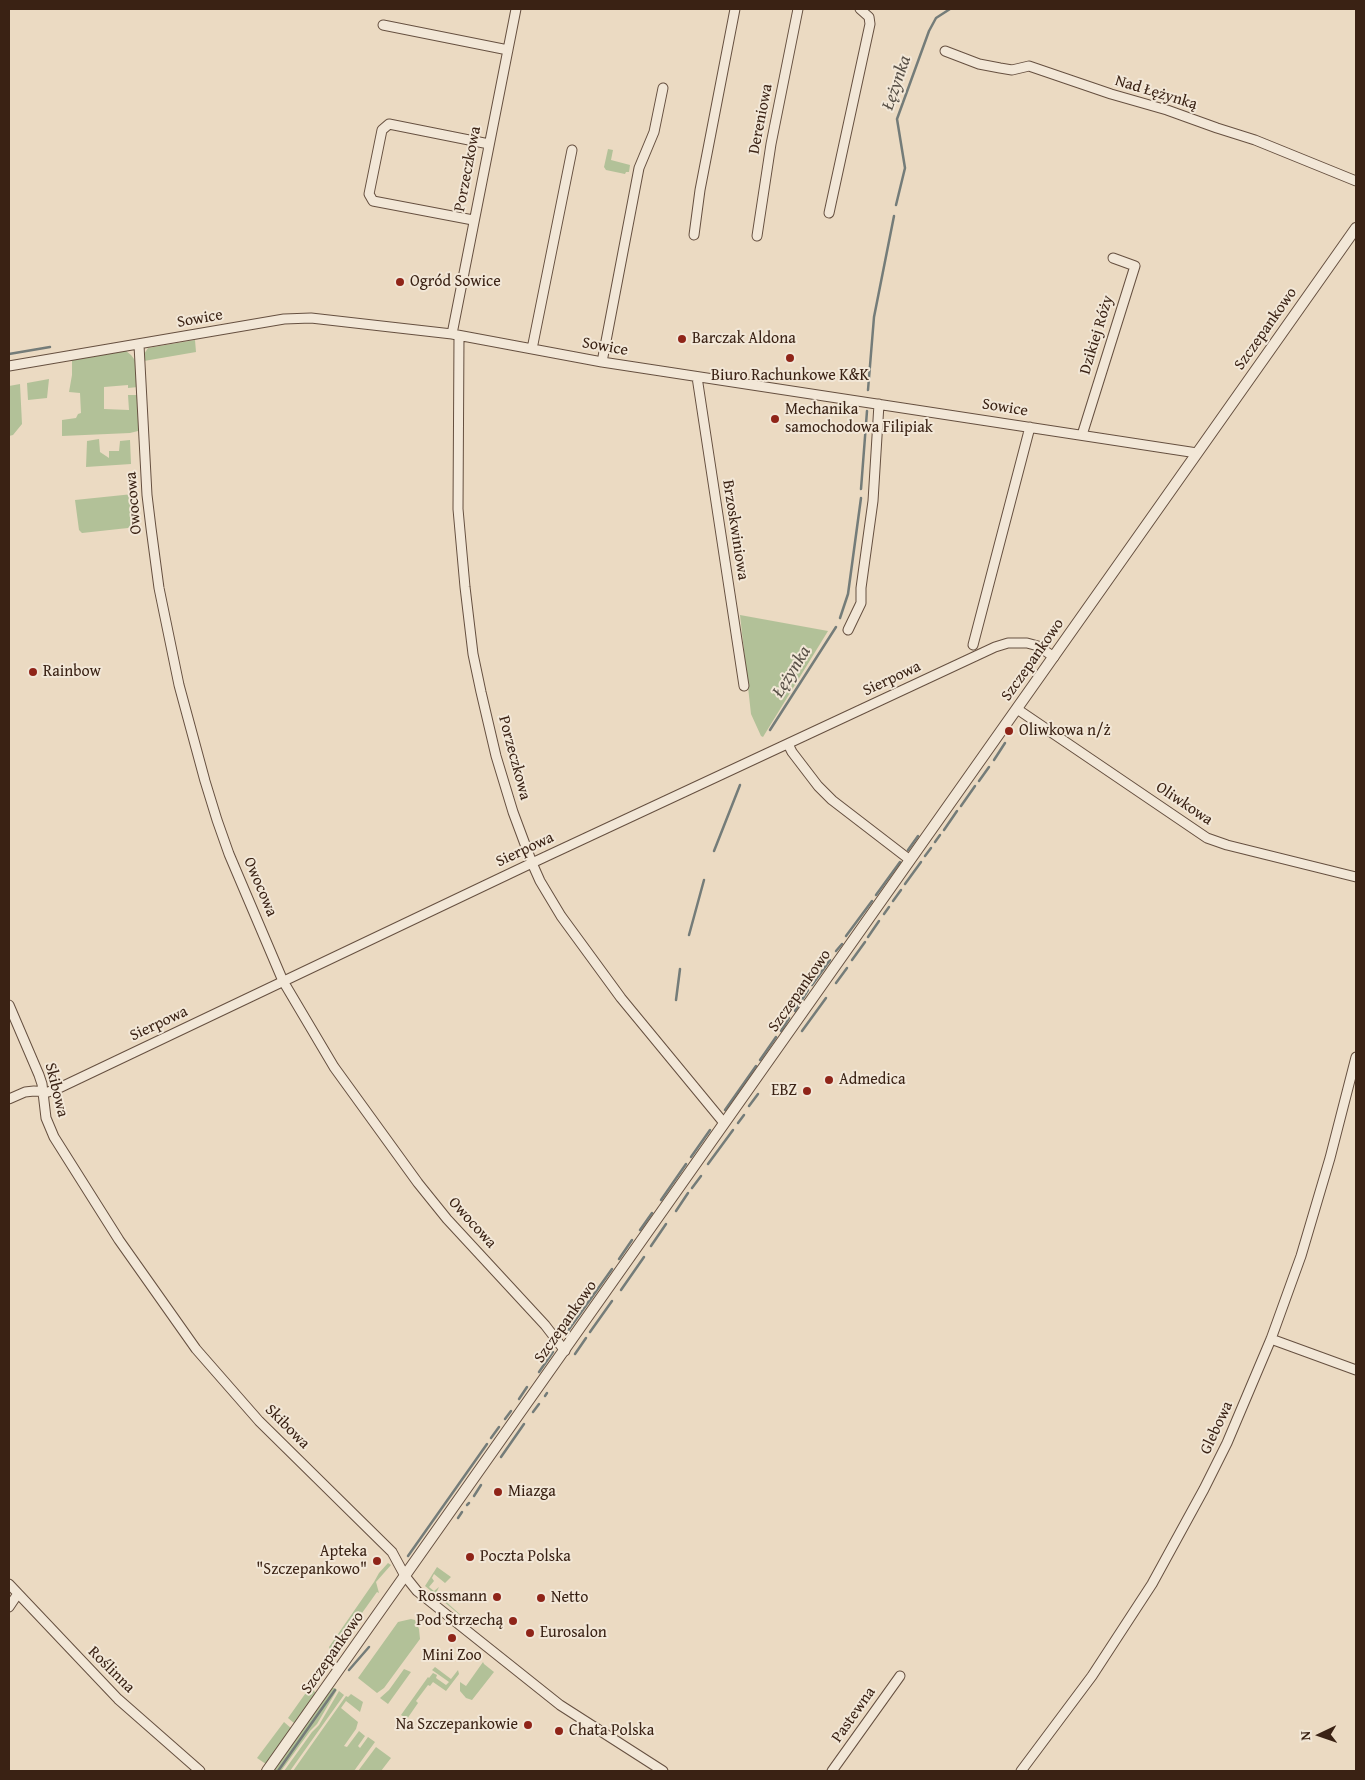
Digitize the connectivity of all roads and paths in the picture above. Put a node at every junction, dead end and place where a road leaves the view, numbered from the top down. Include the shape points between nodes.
1 (516, 9) edge
2 (735, 9) edge
3 (798, 9) edge
4 (860, 9) edge
5 (383, 25) dead end
6 (508, 50) junction
7 (944, 51) dead end
8 (663, 88) dead end
9 (489, 144) junction
10 (572, 150) dead end
11 (1356, 181) edge
12 (829, 213) dead end
13 (473, 220) junction
14 (1356, 228) edge
15 (694, 235) dead end
16 (757, 236) dead end
17 (1113, 258) dead end
18 (455, 335) junction
19 (139, 345) junction
20 (532, 349) junction
21 (602, 362) junction
22 (9, 366) edge
23 (697, 377) junction
24 (879, 404) junction
25 (1030, 427) junction
26 (1082, 435) junction
27 (1197, 453) junction
28 (848, 630) dead end
29 (973, 645) dead end
30 (1054, 657) junction
31 (744, 686) dead end
32 (1017, 709) junction
33 (788, 744) junction
34 (910, 860) junction
35 (532, 863) junction
36 (1356, 877) edge
37 (283, 981) junction
38 (9, 1005) edge
39 (1356, 1058) edge
40 (43, 1092) junction
41 (9, 1099) edge
42 (724, 1124) junction
43 (1271, 1339) junction
44 (565, 1351) junction
45 (1356, 1370) edge
46 (405, 1576) junction
47 (9, 1584) edge
48 (17, 1594) junction
49 (9, 1607) edge
50 (900, 1676) dead end
51 (200, 1771) edge
52 (267, 1771) edge
53 (662, 1771) edge
54 (832, 1771) edge
55 (1021, 1771) edge

1 - 6 street, Porzeczkowa
2 - 15 street
3 - 16 street, Dereniowa via 771,144
4 - 12 street via 869,17 870,24
5 - 6 street
6 - 9 street, Porzeczkowa
7 - 11 street, Nad Łężynką via 978,64 1012,70 1029,66 1237,133
8 - 21 street via 654,132 639,168
9 - 13 street, Porzeczkowa
9 - 13 street via 389,124 382,130 369,194 374,201
10 - 20 street
13 - 18 street, Porzeczkowa
14 - 27 street, Szczepankowo
17 - 26 street, Dzikiej Róży via 1135,266
18 - 19 street, Sowice via 298,317
18 - 20 street, Sowice
18 - 35 street, Porzeczkowa via 458,509 473,654 496,756
19 - 22 street, Sowice
19 - 37 street, Owocowa via 149,511 158,580 177,678 217,820
20 - 21 street, Sowice
21 - 23 street, Sowice
23 - 24 street, Sowice
23 - 31 street, Brzoskwiniowa
24 - 25 street, Sowice
24 - 28 street via 873,501 861,603
25 - 26 street, Sowice
25 - 29 street
26 - 27 street, Sowice
27 - 30 street, Szczepankowo
30 - 32 street, Szczepankowo
30 - 33 street, Sierpowa via 1027,643 995,647
32 - 34 street, Szczepankowo
32 - 36 street, Oliwkowa via 1207,838
33 - 34 street via 832,800
33 - 35 street, Sierpowa
34 - 42 street, Szczepankowo
35 - 37 street, Sierpowa
35 - 42 street, Porzeczkowa via 550,899 589,956
37 - 40 street, Sierpowa via 57,1089
37 - 44 street, Owocowa via 334,1067 418,1183
38 - 40 street, Skibowa
39 - 43 street, Glebowa via 1312,1223
40 - 41 street, Sierpowa via 34,1090
40 - 46 street, Skibowa via 46,1118 54,1137 119,1240 181,1329 259,1421 392,1552
42 - 44 street, Szczepankowo
43 - 45 street
43 - 55 street, Glebowa via 1224,1449 1152,1584 1092,1676
44 - 46 street, Szczepankowo
46 - 52 street, Szczepankowo
46 - 53 street, Skibowa via 417,1591 560,1704
47 - 48 street, Roślinna
48 - 49 street
48 - 51 street, Roślinna via 118,1699
50 - 54 street, Pastewna

